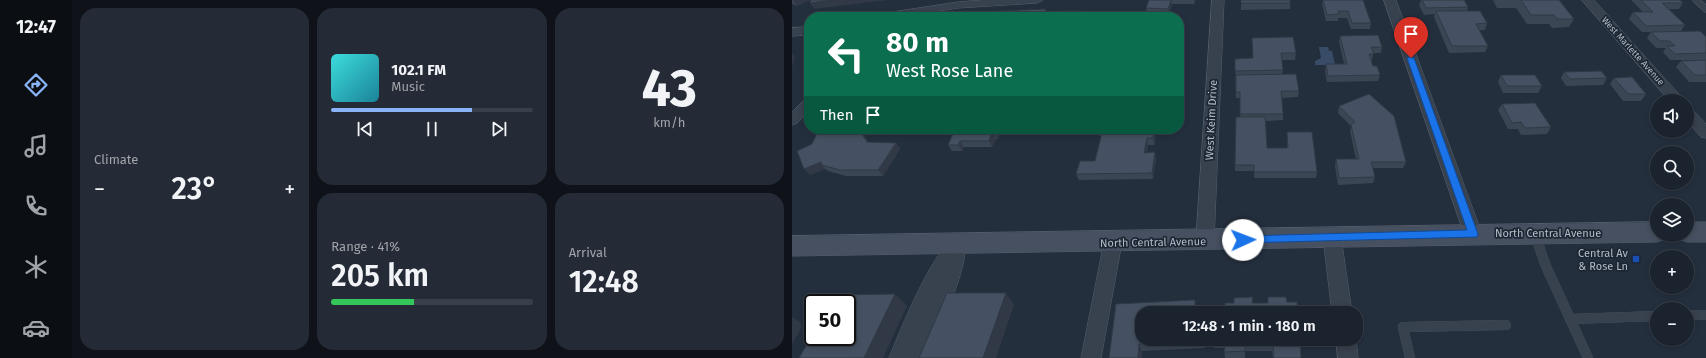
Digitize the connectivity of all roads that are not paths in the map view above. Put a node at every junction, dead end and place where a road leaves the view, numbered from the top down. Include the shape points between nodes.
1 (1037, 0) edge
2 (1218, 0) edge
3 (1390, 0) edge
4 (1588, 0) edge
5 (1696, 0) edge
6 (1706, 8) edge
7 (912, 12) edge
8 (804, 31) edge
9 (792, 32) edge
10 (1672, 94) edge
11 (1694, 120) edge
12 (1706, 133) edge
13 (1650, 232) edge
14 (1694, 232) edge
15 (1706, 232) edge
16 (1535, 233) junction
17 (1473, 234) junction
18 (1332, 238) junction
19 (1205, 241) junction
20 (1113, 242) junction
21 (957, 244) junction
22 (792, 246) edge
23 (1341, 306) edge
24 (1694, 315) edge
25 (1706, 315) edge
26 (1650, 316) edge
27 (1570, 319) junction
28 (1506, 325) dead end
29 (1347, 346) edge
30 (909, 355) edge
31 (1091, 358) edge
32 (1348, 358) edge
33 (1410, 358) edge
34 (1588, 358) edge

1 - 7 street via 958,5
2 - 19 street, West Keim Drive
3 - 17 street
4 - 10 street, West Marlette Avenue
5 - 6 lane
8 - 9 street
11 - 12 street
13 - 16 main road, North Central Avenue
14 - 15 main road
16 - 17 main road, North Central Avenue
16 - 27 lane via 1545,264
17 - 18 main road, North Central Avenue
18 - 19 main road, North Central Avenue
18 - 23 street
19 - 20 main road, North Central Avenue
20 - 21 main road, North Central Avenue
20 - 31 street
21 - 22 main road, North Central Avenue
21 - 30 street via 954,269
24 - 25 lane
26 - 27 lane
27 - 34 lane
28 - 33 lane via 1403,327
29 - 32 street

